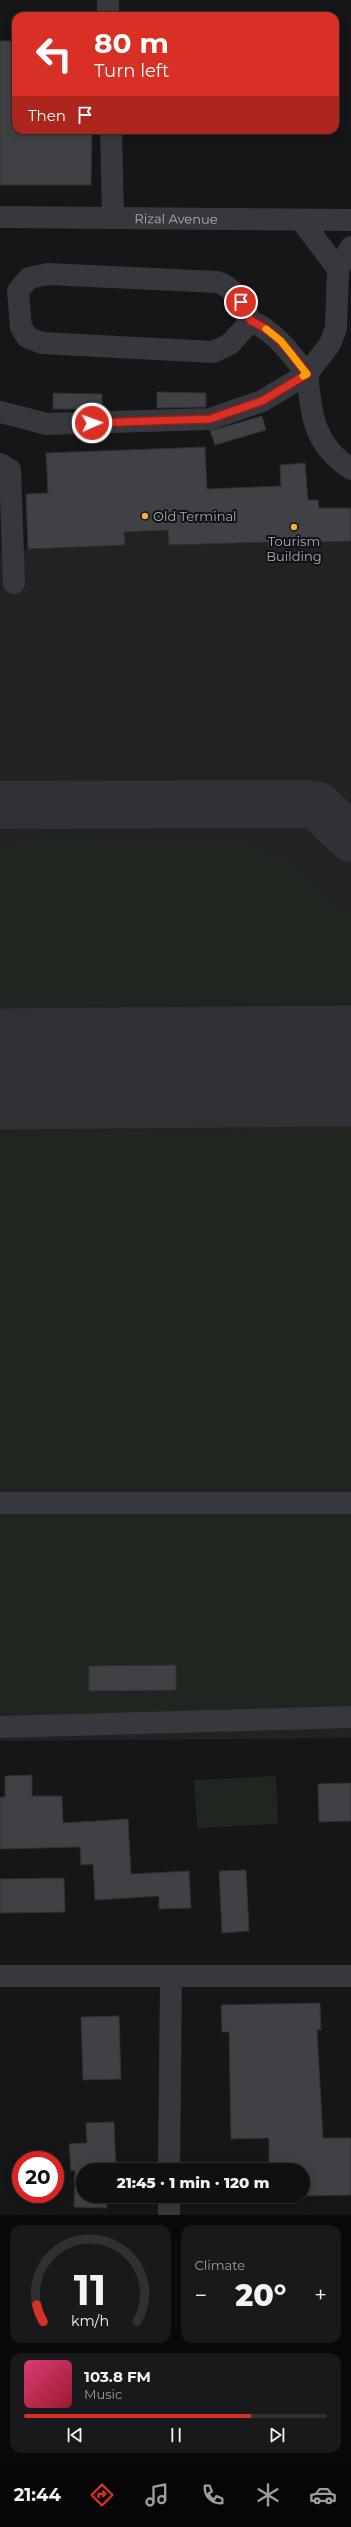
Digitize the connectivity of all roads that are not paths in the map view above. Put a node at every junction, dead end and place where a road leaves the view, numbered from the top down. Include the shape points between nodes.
1 (108, 0) edge
2 (108, 12) edge
3 (111, 134) edge
4 (0, 217) edge
5 (113, 217) junction
6 (301, 220) junction
7 (351, 220) edge
8 (351, 247) edge
9 (338, 269) junction
10 (251, 321) junction
11 (307, 374) junction
12 (0, 412) edge
13 (5, 467) edge
14 (351, 469) edge
15 (14, 583) dead end
16 (0, 1503) edge
17 (351, 1503) edge
18 (351, 1717) edge
19 (0, 1727) edge
20 (0, 1976) edge
21 (351, 1976) edge
22 (171, 1977) junction
23 (169, 2163) edge
24 (169, 2203) edge
25 (169, 2215) edge

1 - 2 street
3 - 5 street
4 - 5 street, Rizal Avenue
5 - 6 street, Rizal Avenue
6 - 7 street, Rizal Avenue
6 - 9 street
8 - 9 street
9 - 11 street via 336,328 327,348
10 - 10 street via 236,293 228,285 217,282 48,274 29,278 18,291 21,327 27,337 42,343 213,352 230,344
10 - 11 street via 281,341
11 - 12 street via 262,401 210,419 47,424
11 - 14 street via 316,430 334,456
13 - 15 street
16 - 17 street
18 - 19 street
20 - 22 street
21 - 22 street
22 - 23 street
24 - 25 street

